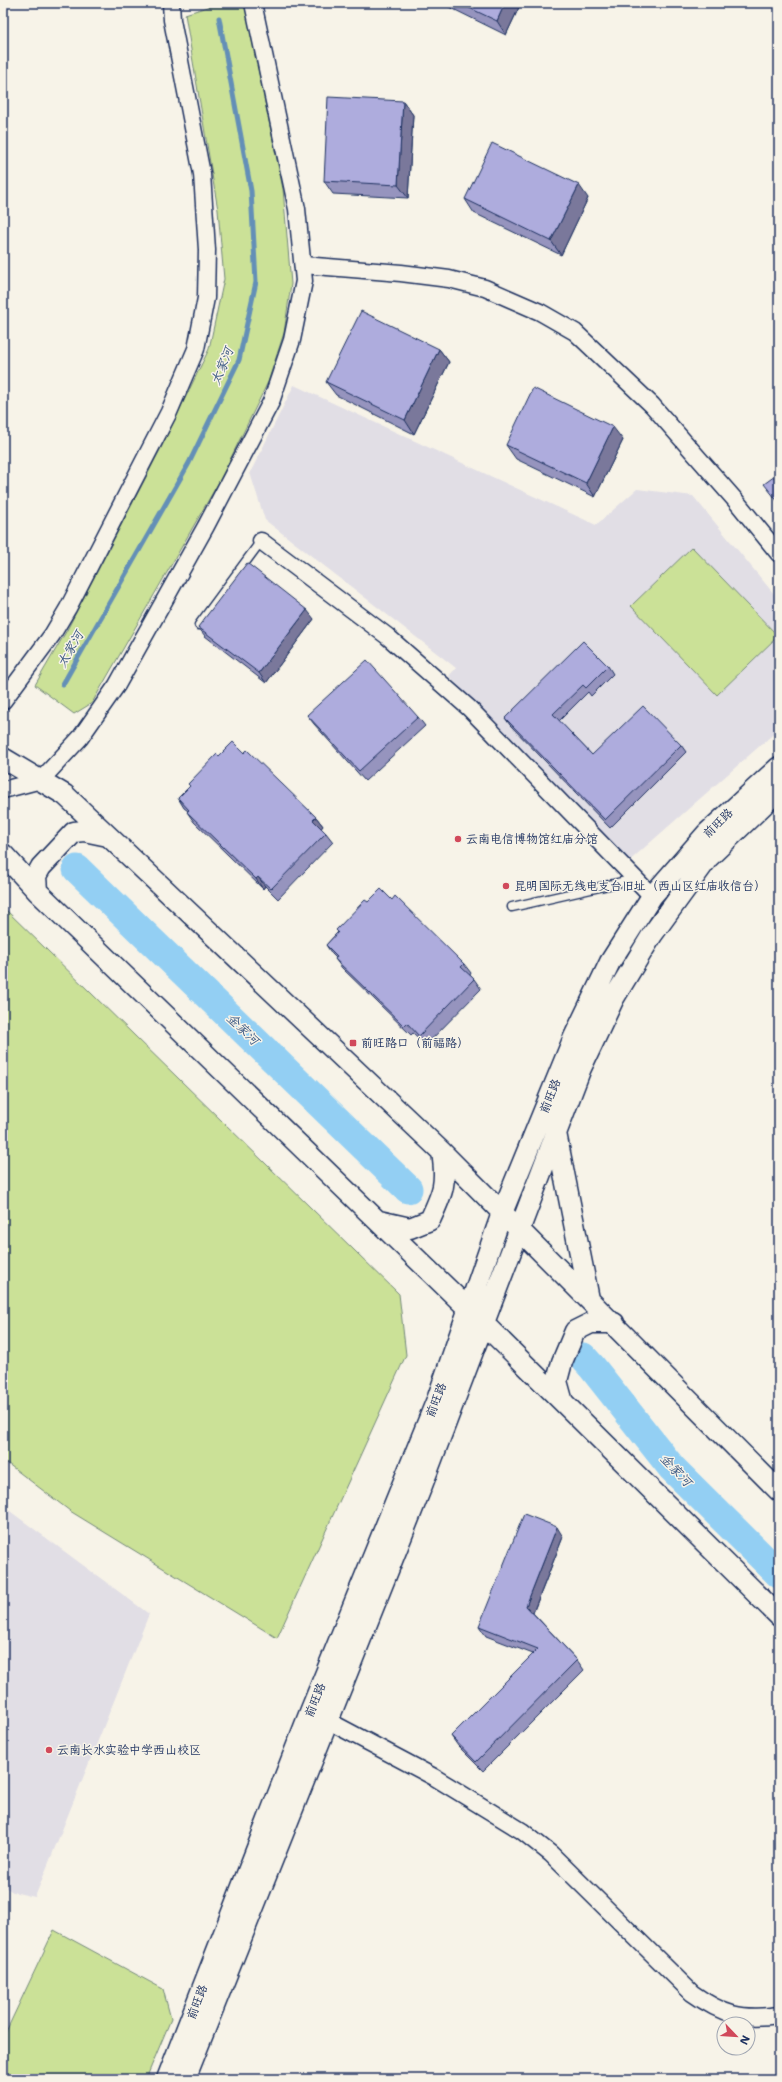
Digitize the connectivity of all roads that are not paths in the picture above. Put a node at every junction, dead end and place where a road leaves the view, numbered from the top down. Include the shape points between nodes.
1 (171, 3) edge
2 (253, 3) edge
3 (303, 265) junction
4 (261, 541) joint
5 (779, 554) edge
6 (199, 625) edge
7 (3, 701) edge
8 (3, 758) edge
9 (779, 767) edge
10 (41, 780) junction
11 (3, 790) edge
12 (779, 790) edge
13 (108, 836) junction
14 (3, 854) edge
15 (635, 879) junction
16 (37, 891) junction
17 (652, 896) junction
18 (512, 907) dead end
19 (556, 1133) junction
20 (442, 1152) junction
21 (502, 1213) junction
22 (379, 1221) junction
23 (519, 1230) junction
24 (589, 1299) junction
25 (468, 1308) junction
26 (484, 1323) junction
27 (614, 1323) junction
28 (562, 1399) junction
29 (779, 1491) edge
30 (779, 1616) edge
31 (310, 1712) junction
32 (328, 1721) junction
33 (779, 2015) edge
34 (167, 2079) edge
35 (185, 2079) edge

1 - 7 street via 202,182 207,250 206,298 196,349 169,412 68,608 52,635
2 - 3 street via 296,209
3 - 5 street via 449,279 485,288 540,312 575,332 652,405
3 - 10 street via 304,281 292,340 267,408 206,526 118,685 80,738
4 - 6 lane
4 - 15 street via 387,636 469,708
8 - 10 street
9 - 17 street, 前旺路 via 707,833
10 - 11 street
10 - 13 street via 65,795
12 - 19 street, 前旺路 via 708,858 652,935 614,998 581,1068
13 - 16 street via 84,831 74,832 41,867 36,876
13 - 20 street
14 - 16 street
15 - 17 street
15 - 18 lane
16 - 22 street
17 - 21 street, 前旺路 via 610,962 574,1037
19 - 23 street, 前旺路
19 - 24 street
20 - 21 street
20 - 22 street via 445,1175 441,1196 430,1220 410,1228
21 - 23 street
21 - 25 street, 前旺路
22 - 25 street
23 - 24 street
23 - 26 street, 前旺路
24 - 27 street
25 - 26 street
25 - 31 street, 前旺路 via 438,1397
26 - 28 street
26 - 32 street, 前旺路
27 - 28 street via 591,1323 575,1331 557,1381
27 - 29 street
28 - 30 street
31 - 32 street
31 - 34 street, 前旺路
32 - 33 street via 434,1777 522,1831 551,1854 692,1993 713,2008 739,2016
32 - 35 street, 前旺路

